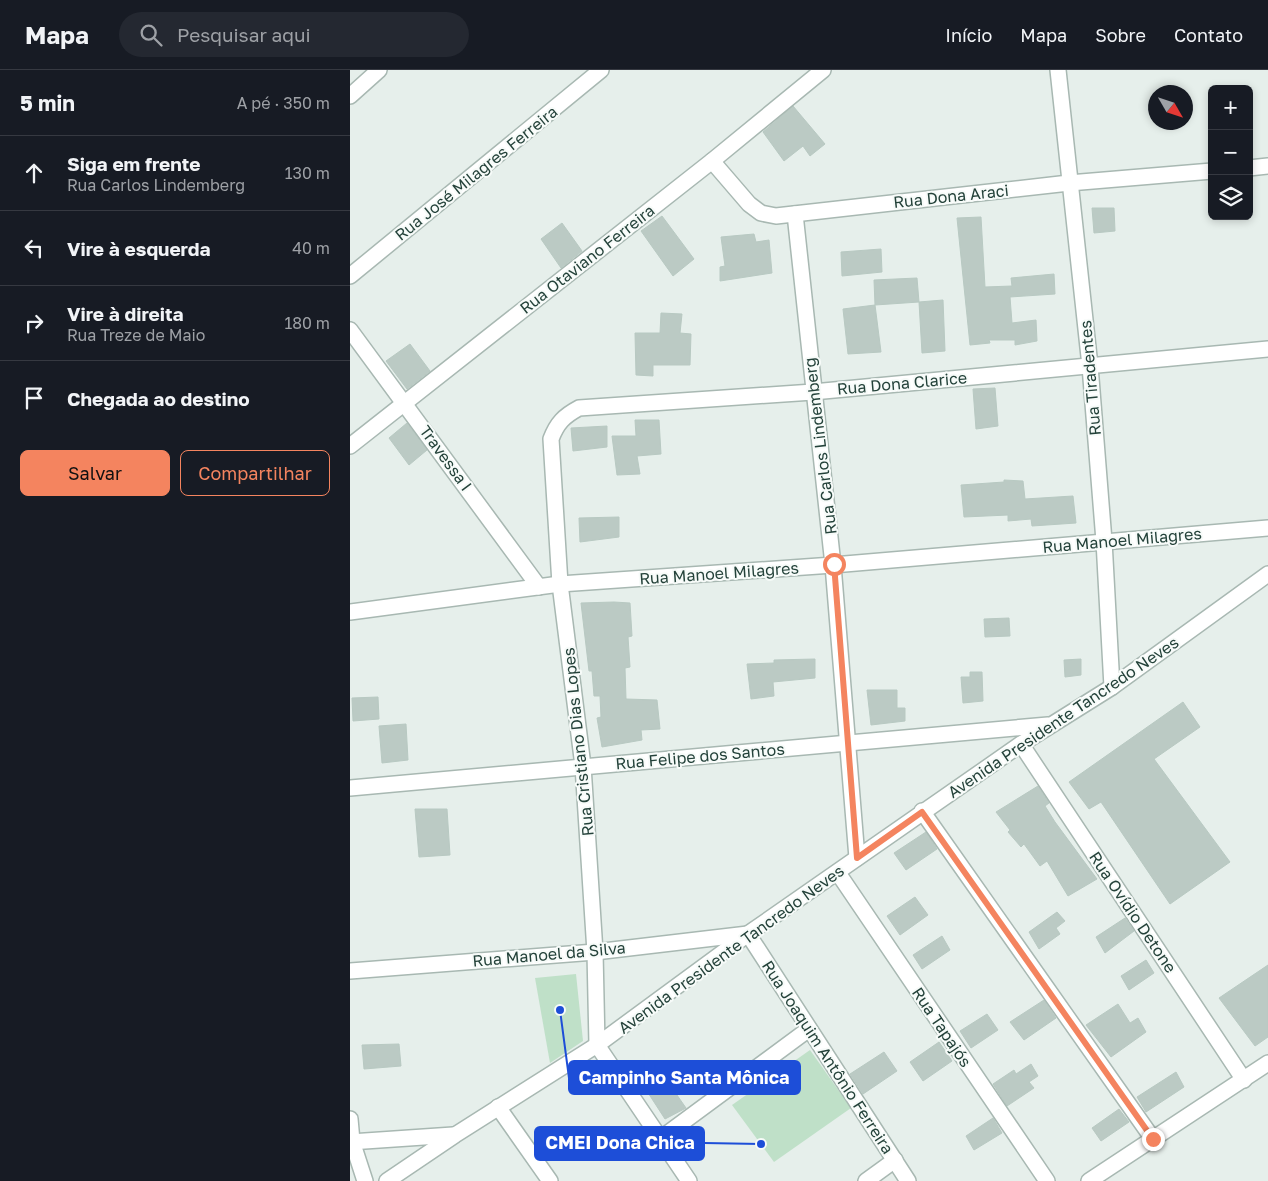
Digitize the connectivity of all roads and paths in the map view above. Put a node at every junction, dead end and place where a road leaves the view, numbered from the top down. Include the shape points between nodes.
1 (379, 70) edge
2 (601, 70) edge
3 (823, 70) edge
4 (1058, 70) edge
5 (350, 96) edge
6 (712, 161) junction
7 (1268, 166) edge
8 (1253, 168) edge
9 (1208, 171) edge
10 (1069, 183) junction
11 (795, 214) junction
12 (350, 276) edge
13 (350, 330) edge
14 (1268, 349) edge
15 (1090, 366) junction
16 (813, 392) junction
17 (405, 403) junction
18 (551, 439) joint
19 (350, 446) edge
20 (1268, 528) edge
21 (1104, 541) junction
22 (834, 564) junction
23 (1268, 574) edge
24 (560, 584) junction
25 (539, 587) junction
26 (350, 612) edge
27 (1112, 687) junction
28 (1051, 725) junction
29 (847, 744) junction
30 (1021, 744) junction
31 (582, 766) junction
32 (350, 788) edge
33 (922, 812) junction
34 (857, 858) junction
35 (838, 873) junction
36 (748, 934) junction
37 (595, 952) junction
38 (350, 971) edge
39 (809, 1029) junction
40 (597, 1045) junction
41 (1268, 1063) edge
42 (1244, 1080) junction
43 (498, 1108) junction
44 (350, 1119) edge
45 (454, 1135) junction
46 (660, 1139) junction
47 (1153, 1139) junction
48 (351, 1141) edge
49 (895, 1160) junction
50 (406, 1168) junction
51 (365, 1181) edge
52 (387, 1181) edge
53 (414, 1181) edge
54 (550, 1181) edge
55 (688, 1181) edge
56 (866, 1181) edge
57 (908, 1181) edge
58 (1047, 1181) edge
59 (1089, 1181) edge

1 - 5 street
2 - 12 street, Rua José Milagres Ferreira
3 - 6 street, Rua Otaviano Ferreira
4 - 10 street, Rua Tiradentes
6 - 11 street, Rua Dona Araci via 760,213 776,216
6 - 17 street, Rua Otaviano Ferreira
7 - 8 street
9 - 10 street, Rua Dona Araci
10 - 11 street, Rua Dona Araci
10 - 15 street, Rua Tiradentes
11 - 16 street, Rua Carlos Lindemberg
13 - 17 street, Travessa I
14 - 15 street, Rua Dona Clarice
15 - 16 street, Rua Dona Clarice
15 - 21 street, Rua Tiradentes
16 - 18 street, Rua Dona Clarice via 579,408 556,424
16 - 22 street, Rua Carlos Lindemberg
17 - 19 street, Rua Otaviano Ferreira
17 - 25 street, Travessa I
18 - 24 street, Rua Cristiano Dias Lopes
20 - 21 street, Rua Manoel Milagres
21 - 22 street, Rua Manoel Milagres
21 - 27 street, Rua Tiradentes
22 - 24 street, Rua Manoel Milagres
22 - 29 street, Rua Carlos Lindemberg
23 - 27 street, Avenida Presidente Tancredo Neves
24 - 25 street, Rua Manoel Milagres
24 - 31 street, Rua Cristiano Dias Lopes
25 - 26 street, Rua Manoel Milagres
27 - 28 street, Avenida Presidente Tancredo Neves
28 - 29 street, Rua Felipe dos Santos
28 - 30 street, Avenida Presidente Tancredo Neves
29 - 31 street, Rua Felipe dos Santos
29 - 34 street, Rua Carlos Lindemberg
30 - 33 street, Avenida Presidente Tancredo Neves
30 - 42 street, Rua Ovídio Detone
31 - 32 street, Rua Felipe dos Santos
31 - 37 street, Rua Cristiano Dias Lopes
33 - 34 street, Avenida Presidente Tancredo Neves
33 - 47 street
34 - 35 street, Avenida Presidente Tancredo Neves
35 - 36 street, Avenida Presidente Tancredo Neves
35 - 58 street, Rua Tapajós
36 - 37 street, Rua Manoel da Silva
36 - 39 street, Rua Joaquim Antônio Ferreira
36 - 40 street, Avenida Presidente Tancredo Neves
37 - 38 street, Rua Manoel da Silva
37 - 40 street, Rua Cristiano Dias Lopes
39 - 46 street
39 - 49 street, Rua Joaquim Antônio Ferreira
40 - 43 street, Avenida Presidente Tancredo Neves
40 - 46 street
41 - 42 street
42 - 47 street
43 - 45 street, Avenida Presidente Tancredo Neves
43 - 54 street
44 - 48 street
45 - 48 street
45 - 50 street, Avenida Presidente Tancredo Neves
46 - 55 street
47 - 59 street
48 - 51 street
49 - 56 street
49 - 57 street, Rua Joaquim Antônio Ferreira
50 - 52 street, Avenida Presidente Tancredo Neves
50 - 53 street

